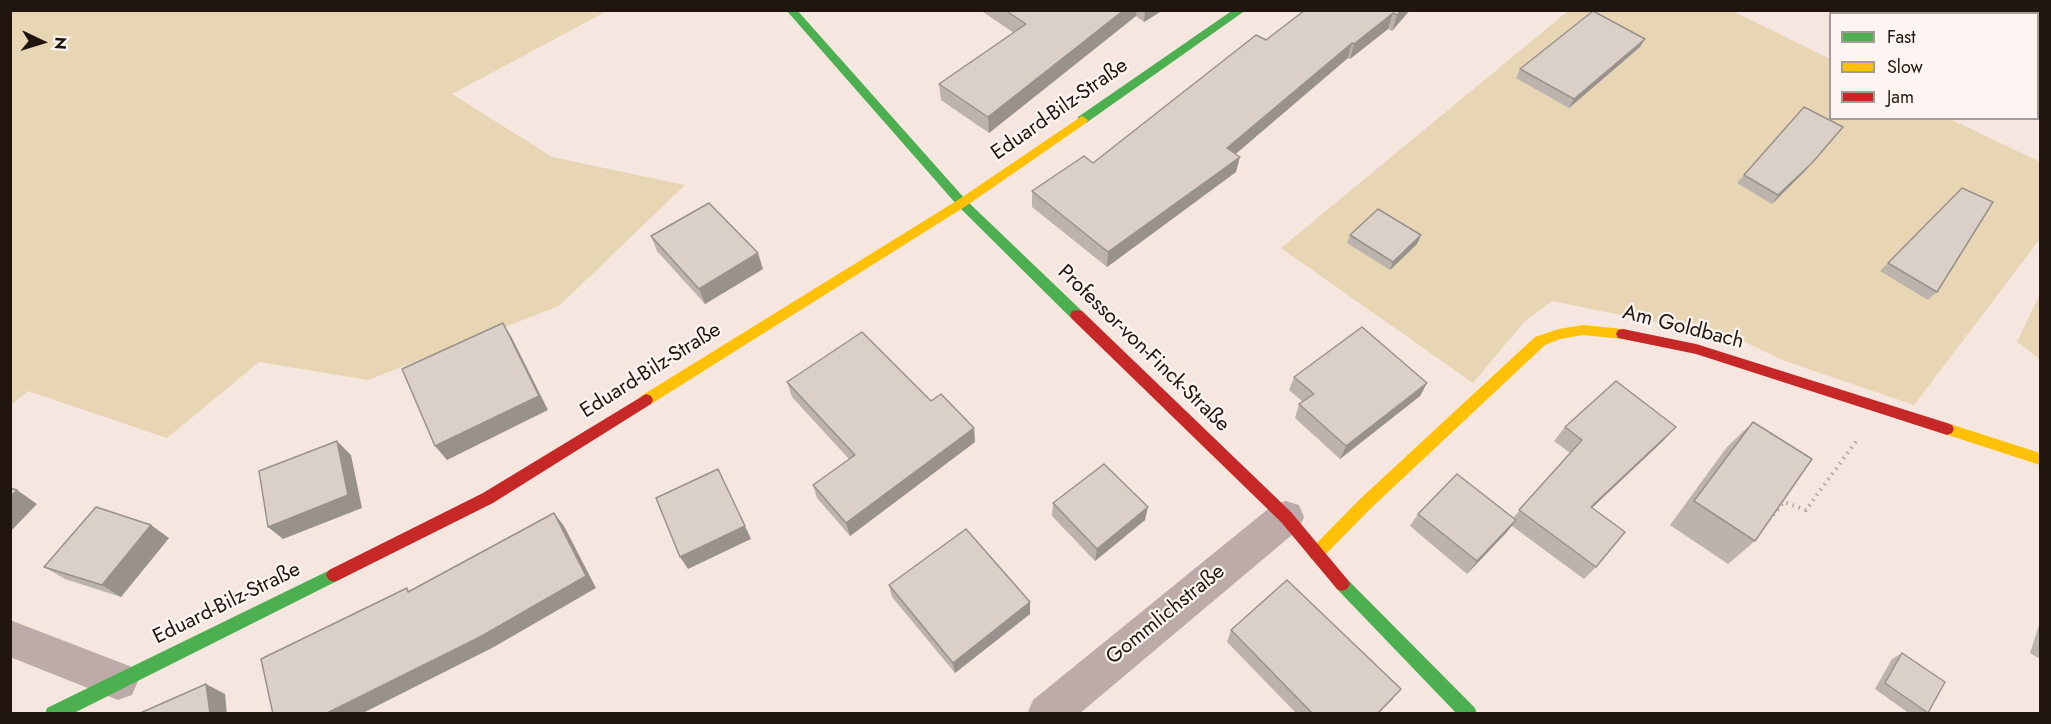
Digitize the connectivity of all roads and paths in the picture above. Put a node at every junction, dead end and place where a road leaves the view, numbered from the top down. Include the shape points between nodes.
1 (792, 10) edge
2 (1240, 10) edge
3 (962, 203) junction
4 (1881, 408) junction
5 (2040, 459) edge
6 (1286, 517) junction
7 (1767, 521) edge
8 (1316, 554) junction
9 (10, 638) edge
10 (118, 681) junction
11 (53, 714) edge
12 (1047, 714) edge
13 (1468, 714) edge

1 - 3 street, Professor-von-Finck-Straße
2 - 3 street, Eduard-Bilz-Straße
3 - 6 street, Professor-von-Finck-Straße
3 - 10 street, Eduard-Bilz-Straße via 488,498
4 - 5 street, Am Goldbach
4 - 7 path via 1806,510 1784,502
4 - 8 street, Am Goldbach via 1647,337 1583,330 1559,334 1540,341 1519,360
6 - 8 street, Professor-von-Finck-Straße
6 - 12 street, Gommlichstraße
8 - 13 street, Professor-von-Finck-Straße
9 - 10 street
10 - 11 street, Eduard-Bilz-Straße

